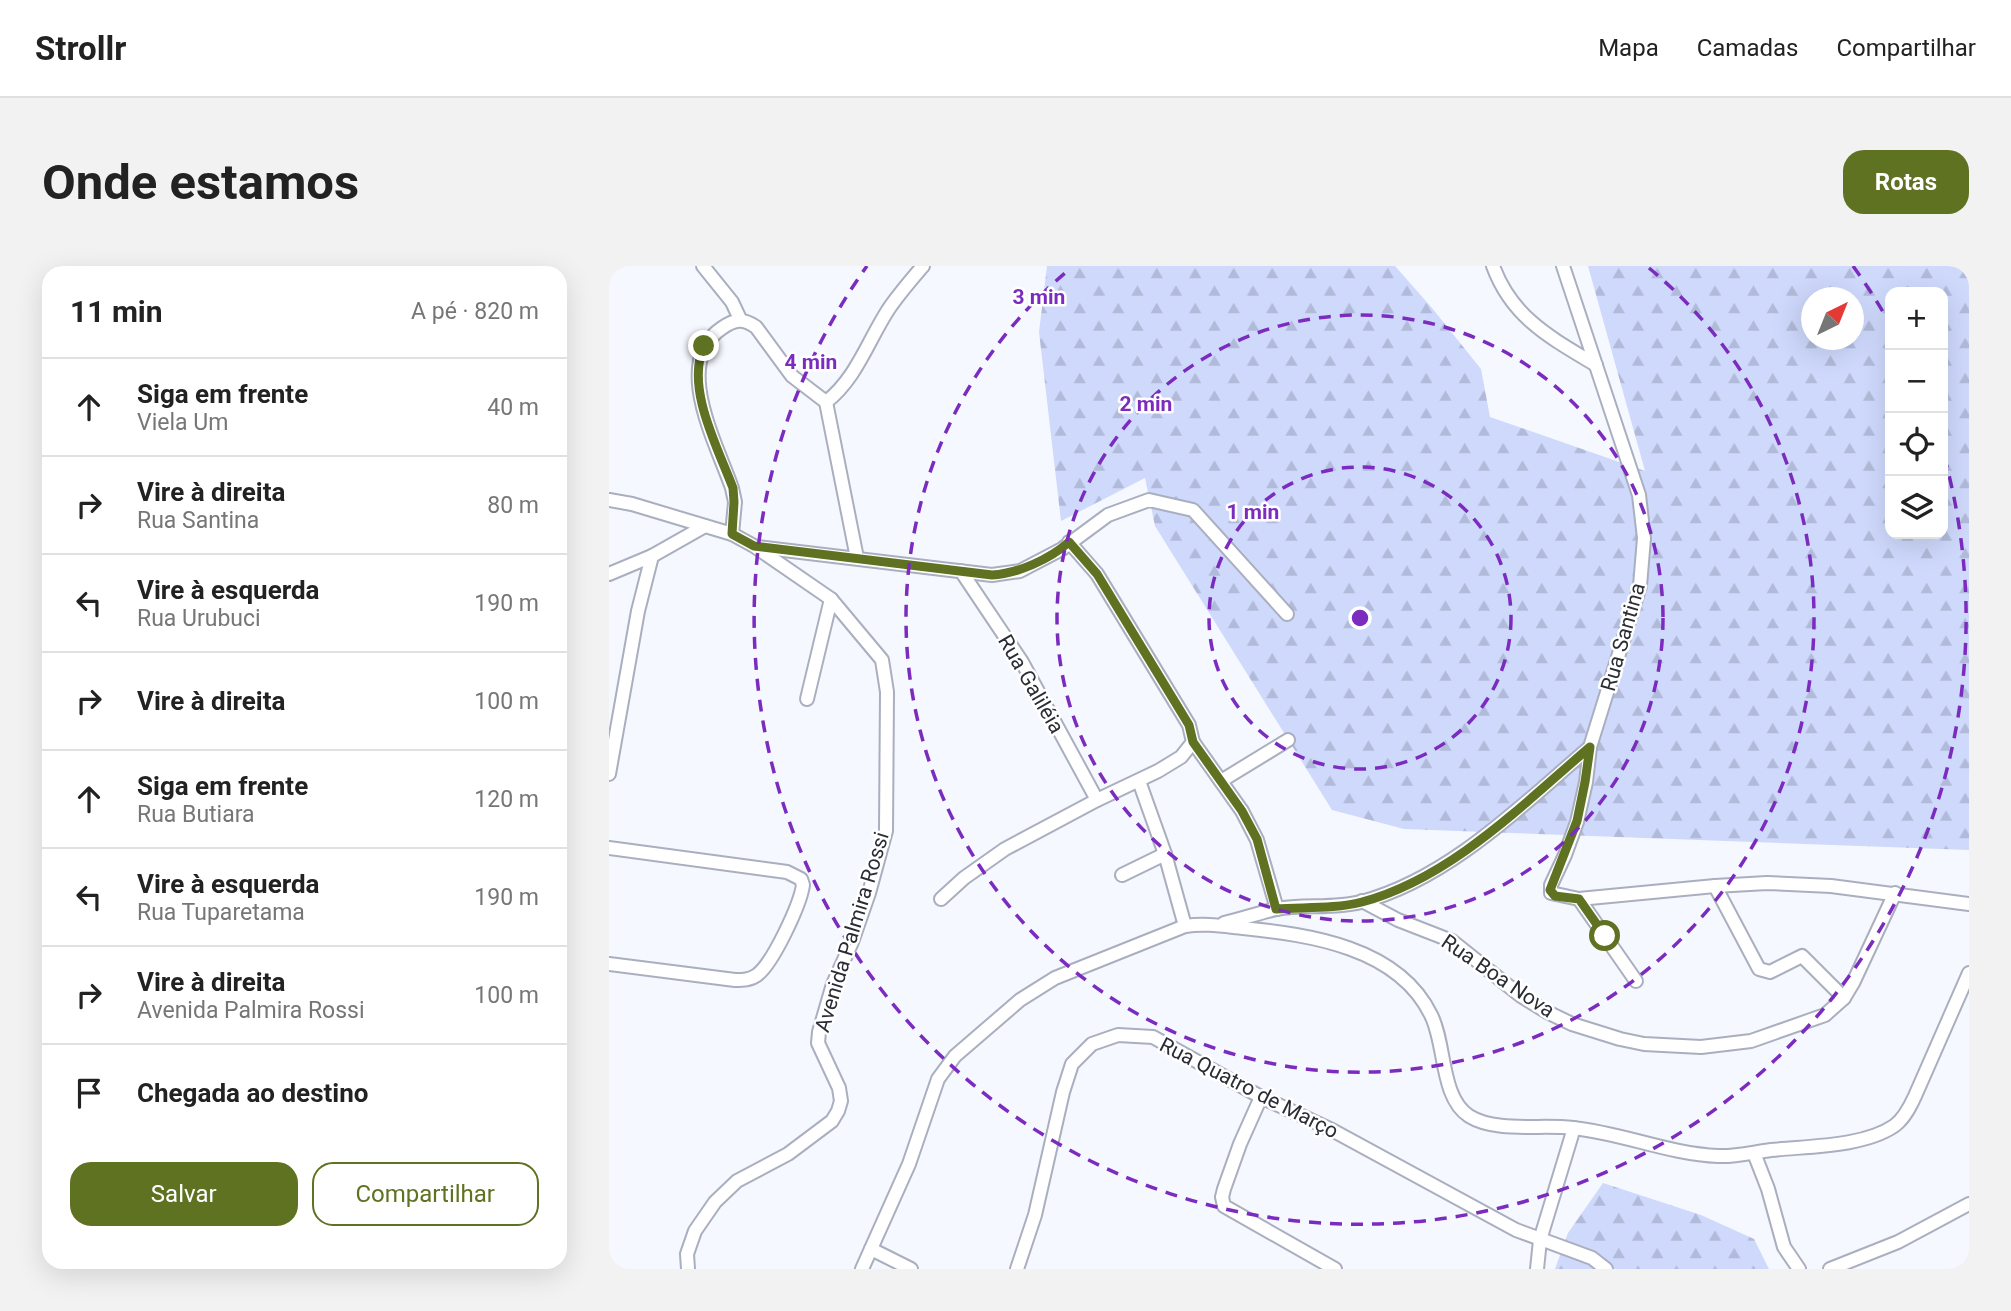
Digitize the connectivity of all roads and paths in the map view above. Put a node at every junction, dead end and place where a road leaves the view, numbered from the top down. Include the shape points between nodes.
1 (703, 266) edge
2 (923, 266) edge
3 (1493, 266) edge
4 (1563, 266) edge
5 (740, 319) junction
6 (1596, 365) junction
7 (826, 402) junction
8 (609, 500) edge
9 (705, 526) junction
10 (732, 534) junction
11 (1069, 542) junction
12 (754, 546) junction
13 (652, 556) junction
14 (857, 558) junction
15 (961, 571) junction
16 (609, 574) edge
17 (831, 599) junction
18 (1287, 614) dead end
19 (807, 699) dead end
20 (1288, 740) dead end
21 (1193, 742) junction
22 (1590, 747) junction
23 (609, 775) edge
24 (1139, 780) junction
25 (1221, 780) junction
26 (1097, 800) junction
27 (609, 848) edge
28 (1165, 854) junction
29 (1122, 875) dead end
30 (1714, 886) junction
31 (1895, 893) junction
32 (941, 899) dead end
33 (1579, 899) junction
34 (1362, 901) junction
35 (1969, 904) edge
36 (1276, 909) junction
37 (1217, 925) junction
38 (1185, 926) junction
39 (609, 964) edge
40 (1969, 974) edge
41 (1636, 981) dead end
42 (1844, 999) junction
43 (1261, 1097) junction
44 (1574, 1128) junction
45 (1753, 1153) junction
46 (1969, 1204) edge
47 (1540, 1240) junction
48 (871, 1249) junction
49 (688, 1269) edge
50 (862, 1269) edge
51 (911, 1269) edge
52 (1017, 1269) edge
53 (1335, 1269) edge
54 (1537, 1269) edge
55 (1606, 1269) edge
56 (1799, 1269) edge
57 (1830, 1269) edge

1 - 5 street
2 - 7 street via 889,309 852,374
3 - 6 street via 1503,289 1535,327
4 - 6 street, Rua Santina
5 - 7 street via 756,327 792,376
5 - 10 street via 717,331 698,360 702,405 733,488
6 - 22 street, Rua Santina via 1639,495 1644,538 1640,586
7 - 14 street
8 - 9 street, Avenida Palmira Rossi
9 - 10 street, Avenida Palmira Rossi
9 - 13 street
10 - 12 street, Avenida Palmira Rossi
11 - 15 street via 1007,575
11 - 18 street via 1108,515 1149,500 1193,510
11 - 21 street via 1097,574 1133,631 1189,725
12 - 14 street
12 - 17 street, Avenida Palmira Rossi
13 - 16 street
13 - 23 street
14 - 15 street
15 - 26 street, Rua Galiléia via 1022,662
17 - 19 street
17 - 49 street, Avenida Palmira Rossi via 882,660 887,692 886,831 819,1032 818,1043 841,1101 832,1121 788,1154 737,1181 715,1202 695,1231 687,1254
20 - 25 street
21 - 24 street via 1181,757
21 - 25 street
22 - 33 street, Rua Santina via 1577,821 1551,886 1551,893
22 - 34 street via 1476,843 1408,884
24 - 26 street
24 - 28 street
25 - 36 street via 1257,839
26 - 32 street via 1005,849
27 - 39 street via 787,872 803,885 788,927 754,978 735,980
28 - 29 street
28 - 38 street
30 - 31 street via 1767,883
30 - 33 street
30 - 42 street via 1759,968 1770,972 1802,956
31 - 35 street
31 - 42 street, Rua Boa Nova
33 - 41 street
34 - 36 street
34 - 42 street, Rua Boa Nova via 1451,941 1547,1012 1632,1042 1701,1047 1751,1041 1815,1020
36 - 37 street
37 - 38 street
37 - 44 street via 1310,937 1348,947 1385,965 1415,990 1432,1016 1451,1094 1462,1111 1492,1125
38 - 48 street via 1055,978 1020,1000 955,1056 938,1079 909,1164
40 - 45 street via 1908,1111 1897,1124 1865,1139
43 - 47 street, Rua Quatro de Março
43 - 52 street, Rua Quatro de Março via 1153,1037 1118,1035 1092,1044 1072,1064
43 - 53 street via 1224,1189 1224,1206
44 - 45 street via 1682,1152 1720,1157
44 - 47 street
45 - 56 street via 1784,1247
46 - 57 street via 1898,1242
47 - 54 street
47 - 55 street, Rua Quatro de Março via 1592,1258
48 - 50 street
48 - 51 street

